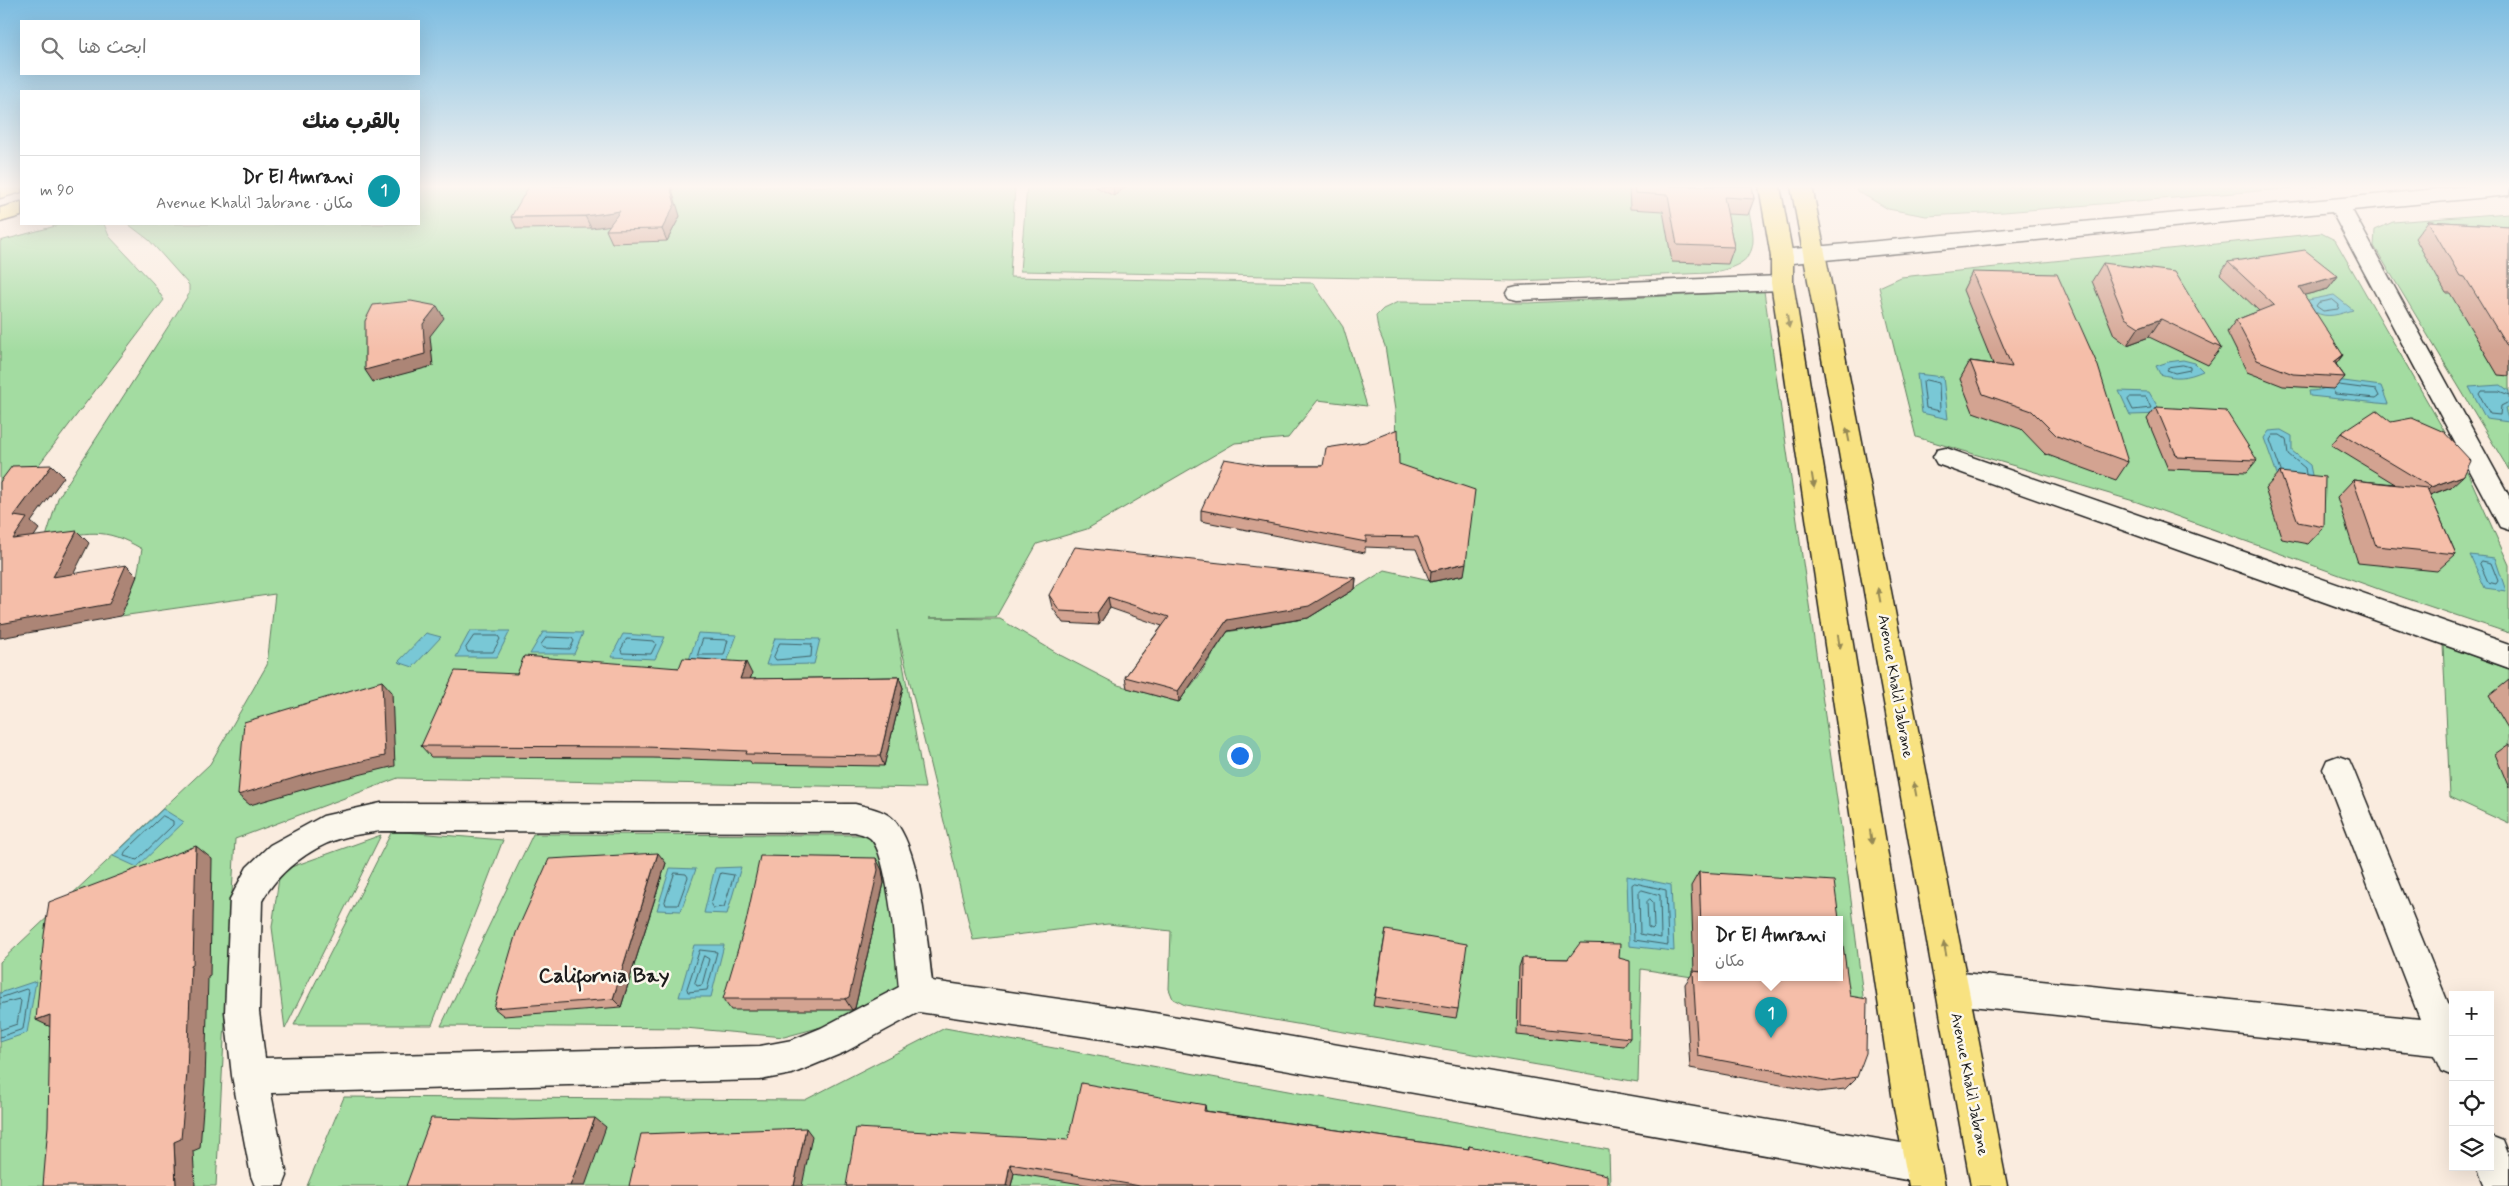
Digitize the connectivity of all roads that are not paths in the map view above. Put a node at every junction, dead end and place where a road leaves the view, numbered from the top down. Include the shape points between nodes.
1 (1778, 241) edge
2 (1811, 241) edge
3 (1954, 241) edge
4 (2358, 241) edge
5 (1813, 255) junction
6 (1782, 270) junction
7 (1517, 293) dead end
8 (1946, 457) dead end
9 (2509, 520) edge
10 (2509, 656) edge
11 (2338, 770) dead end
12 (1952, 988) junction
13 (917, 995) junction
14 (2449, 1049) edge
15 (250, 1076) junction
16 (2494, 1164) edge
17 (269, 1176) dead end
18 (1926, 1176) edge
19 (1989, 1186) edge
20 (2503, 1186) edge

1 - 6 main road
2 - 5 main road, Avenue Khalil Jabrane
3 - 5 street
4 - 9 street
5 - 6 street
12 -> 5 main road, Avenue Khalil Jabrane
6 - 7 street
6 -> 18 main road via 1912,1108
8 - 10 street
11 - 14 street
12 - 14 street
12 - 19 main road, Avenue Khalil Jabrane
13 - 15 street via 833,1040 792,1057 760,1063
13 - 15 street via 909,924 894,851 884,831 874,823 854,818 381,817 334,826 304,841 281,855 258,877 246,899 242,1012
13 - 18 street via 1143,1028
15 - 17 street
16 - 20 street

